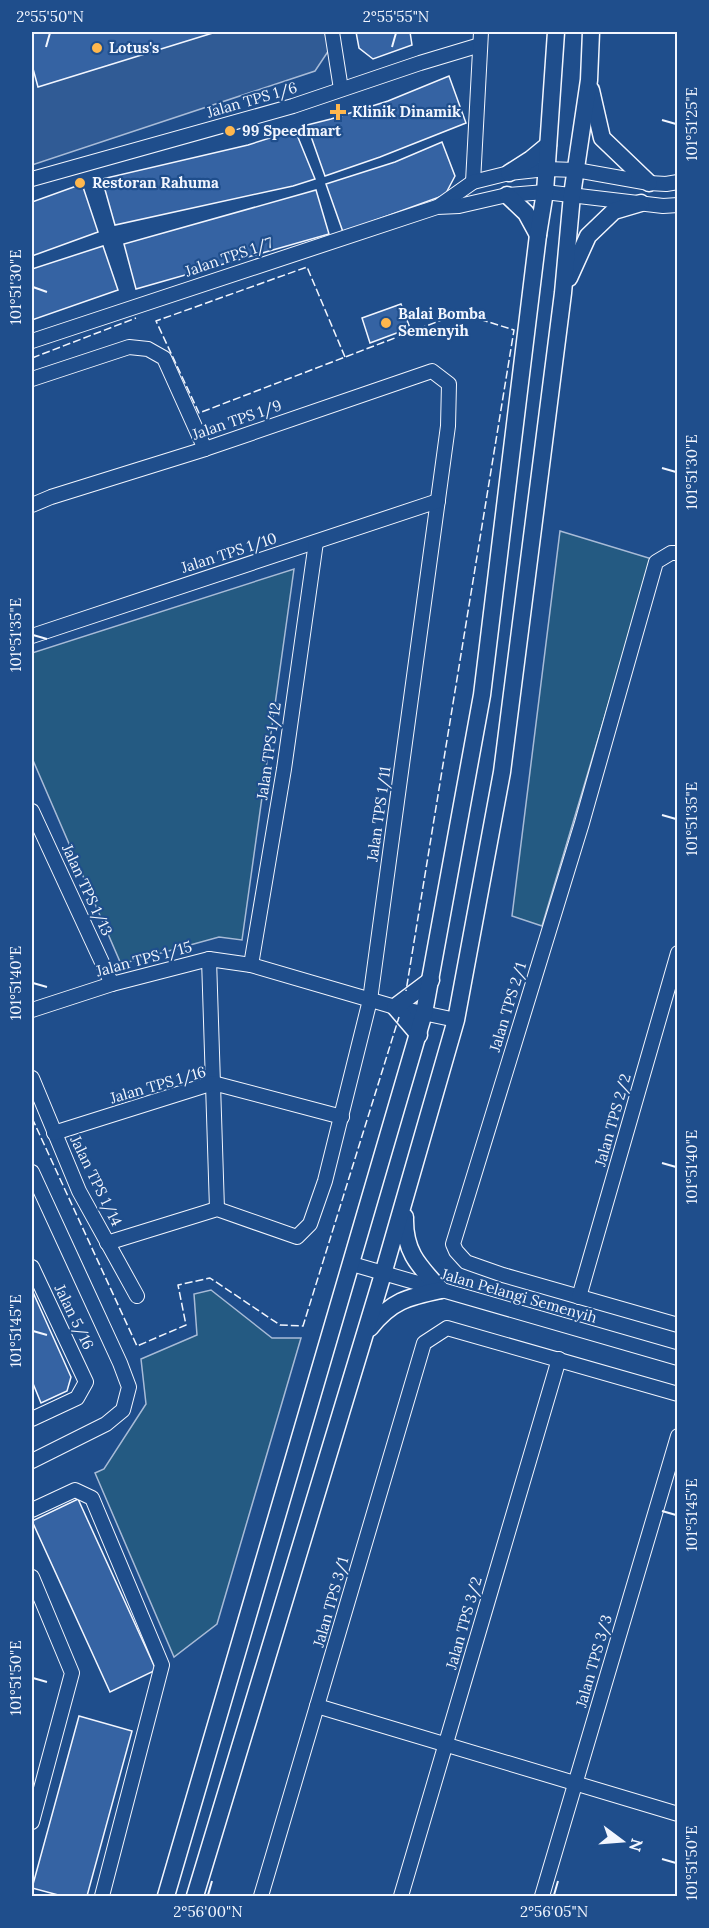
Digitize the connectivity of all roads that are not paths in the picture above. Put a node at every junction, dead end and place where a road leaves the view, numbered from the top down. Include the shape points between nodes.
1 (332, 32) edge
2 (556, 32) edge
3 (591, 32) edge
4 (481, 38) edge
5 (589, 80) junction
6 (341, 89) junction
7 (548, 145) junction
8 (546, 169) junction
9 (576, 170) junction
10 (508, 173) junction
11 (32, 179) edge
12 (472, 182) junction
13 (678, 182) edge
14 (649, 183) junction
15 (545, 192) junction
16 (507, 195) junction
17 (572, 195) junction
18 (641, 203) junction
19 (678, 205) edge
20 (437, 207) junction
21 (538, 235) junction
22 (562, 293) junction
23 (32, 341) edge
24 (32, 379) edge
25 (449, 384) joint
26 (205, 450) junction
27 (438, 501) junction
28 (32, 505) edge
29 (316, 542) junction
30 (674, 553) edge
31 (32, 636) edge
32 (32, 811) edge
33 (678, 953) edge
34 (209, 959) junction
35 (251, 965) junction
36 (431, 980) junction
37 (112, 984) junction
38 (370, 1000) junction
39 (395, 1007) junction
40 (32, 1010) edge
41 (424, 1013) junction
42 (456, 1020) junction
43 (418, 1035) junction
44 (32, 1078) edge
45 (213, 1083) junction
46 (342, 1118) junction
47 (54, 1133) junction
48 (32, 1172) edge
49 (405, 1192) junction
50 (217, 1209) junction
51 (107, 1243) junction
52 (352, 1264) junction
53 (32, 1267) edge
54 (383, 1274) junction
55 (441, 1290) junction
56 (137, 1296) dead end
57 (579, 1296) junction
58 (678, 1325) edge
59 (365, 1334) junction
60 (678, 1358) edge
61 (559, 1359) junction
62 (678, 1394) edge
63 (32, 1419) edge
64 (678, 1436) edge
65 (32, 1461) edge
66 (32, 1510) edge
67 (32, 1577) edge
68 (37, 1605) edge
69 (317, 1707) junction
70 (445, 1745) junction
71 (574, 1785) junction
72 (678, 1814) edge
73 (32, 1822) edge
74 (102, 1896) edge
75 (165, 1896) edge
76 (195, 1896) edge
77 (261, 1896) edge
78 (401, 1896) edge
79 (542, 1896) edge

1 - 6 street
2 - 7 street
3 - 5 street
4 - 6 street, Jalan TPS 1/6
4 - 12 street
5 - 9 street
5 - 14 street via 602,138
6 - 11 street, Jalan TPS 1/6
7 - 8 street
7 - 10 street
8 - 9 street, Jalan TPS 1/7
8 - 10 street, Jalan TPS 1/7
8 - 15 street
9 - 14 street, Jalan TPS 1/7
9 - 17 street
10 - 12 street, Jalan TPS 1/7
12 - 20 street, Jalan TPS 1/7
13 - 14 street, Jalan TPS 1/7
15 - 16 street, Jalan TPS 1/7
15 - 17 street, Jalan TPS 1/7
15 - 21 street
16 - 20 street, Jalan TPS 1/7
16 - 21 street via 526,213
17 - 18 street, Jalan TPS 1/7
17 - 22 street
18 - 19 street, Jalan TPS 1/7
18 - 22 street via 614,212 588,236
20 - 23 street, Jalan TPS 1/7
21 - 36 street via 482,696
22 - 42 street via 501,772
24 - 26 street via 129,348 148,349 164,358
25 - 26 street, Jalan TPS 1/9 via 432,371
25 - 27 street, Jalan TPS 1/11
26 - 28 street, Jalan TPS 1/9
27 - 29 street, Jalan TPS 1/10
27 - 38 street, Jalan TPS 1/11
29 - 31 street, Jalan TPS 1/10
29 - 35 street, Jalan TPS 1/12
30 - 57 street, Jalan TPS 2/1 via 656,562 582,823 453,1244 466,1262
32 - 37 street, Jalan TPS 1/13
33 - 57 street, Jalan TPS 2/2
34 - 35 street, Jalan TPS 1/15
34 - 37 street, Jalan TPS 1/15
34 - 45 street
35 - 38 street, Jalan TPS 1/15
36 - 39 street
36 - 41 street
37 - 40 street, Jalan TPS 1/15
38 - 39 street, Jalan TPS 1/15
38 - 46 street, Jalan TPS 1/11
39 - 41 street, Jalan TPS 1/15
39 - 43 street
41 - 42 street, Jalan TPS 1/15
41 - 43 street
42 - 49 street
43 - 52 street
44 - 47 street, Jalan TPS 1/14
45 - 46 street, Jalan TPS 1/16
45 - 47 street, Jalan TPS 1/16
45 - 50 street
46 - 50 street, Jalan TPS 1/11 via 310,1224 297,1237
47 - 51 street, Jalan TPS 1/14
48 - 65 street via 129,1387 123,1410 106,1424
49 - 54 street
49 - 55 street via 404,1235 413,1260
50 - 51 street
51 - 56 street, Jalan TPS 1/14
52 - 54 street, Jalan Pelangi Semenyih
52 - 75 street
53 - 63 street, Jalan 5/16 via 86,1382 77,1398
54 - 55 street, Jalan Pelangi Semenyih
54 - 59 street
55 - 59 street via 393,1304
55 - 60 street, Jalan Pelangi Semenyih
57 - 58 street, Jalan TPS 2/1
59 - 76 street
61 - 62 street
61 - 69 street, Jalan TPS 3/1 via 447,1328 424,1342
61 - 70 street, Jalan TPS 3/2
64 - 71 street, Jalan TPS 3/3
66 - 74 street via 75,1490 92,1498 162,1665
67 - 68 street
68 - 73 street via 72,1672
69 - 70 street
69 - 77 street, Jalan TPS 3/1
70 - 71 street
70 - 78 street, Jalan TPS 3/2
71 - 72 street
71 - 79 street, Jalan TPS 3/3

